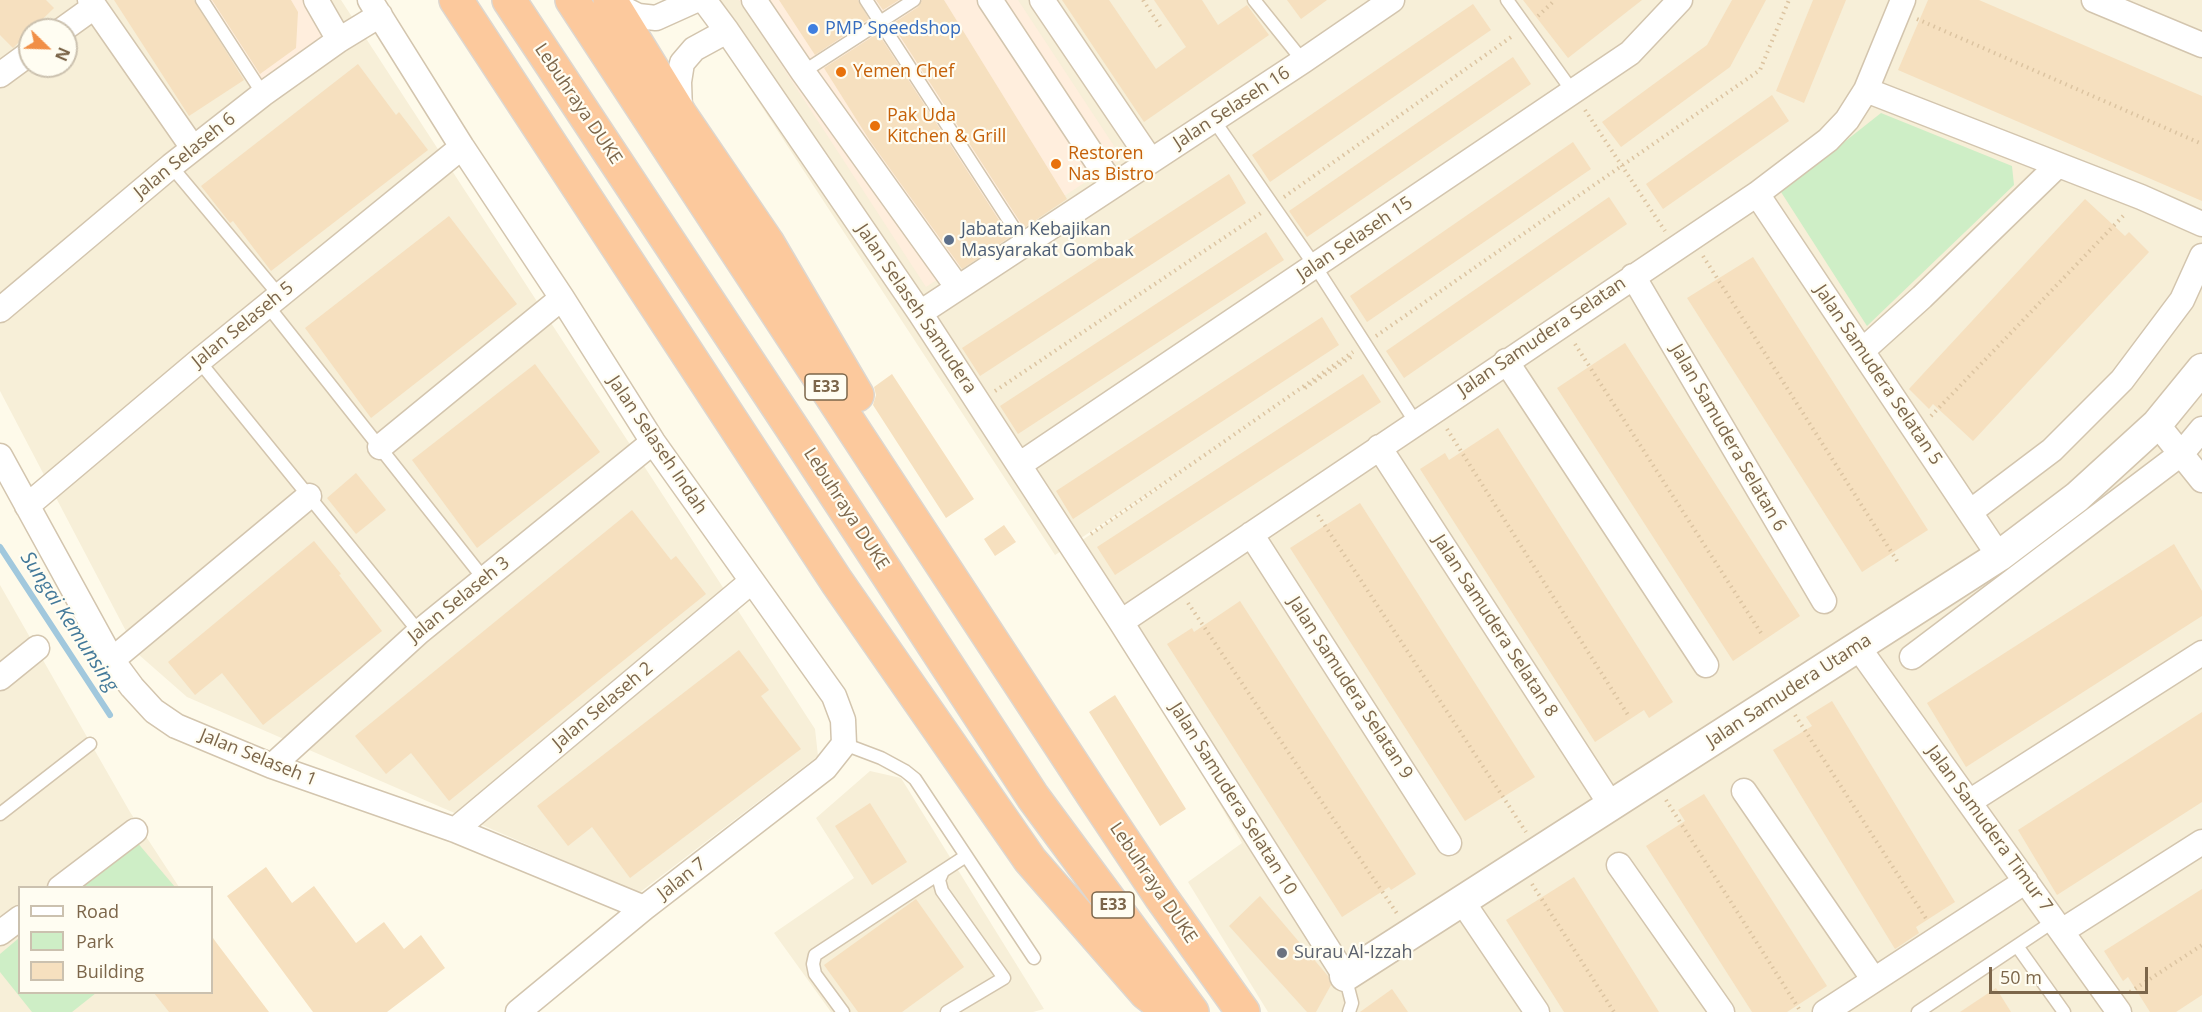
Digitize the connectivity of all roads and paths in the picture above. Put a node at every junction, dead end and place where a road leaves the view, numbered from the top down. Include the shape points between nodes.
1 (202, 0) edge
2 (316, 0) edge
3 (456, 0) edge
4 (509, 0) edge
5 (572, 0) edge
6 (696, 0) edge
7 (704, 0) edge
8 (754, 0) edge
9 (866, 0) edge
10 (914, 0) edge
11 (990, 0) edge
12 (1042, 0) edge
13 (1143, 0) edge
14 (1254, 0) edge
15 (1392, 0) edge
16 (1507, 0) edge
17 (1680, 0) edge
18 (1789, 0) edge
19 (2094, 0) edge
20 (611, 2) edge
21 (92, 4) edge
22 (1901, 6) edge
23 (375, 7) edge
24 (76, 18) edge
25 (880, 22) junction
26 (1162, 29) dead end
27 (727, 31) junction
28 (339, 40) junction
29 (2202, 45) edge
30 (1303, 61) junction
31 (18, 62) edge
32 (803, 72) junction
33 (0, 75) edge
34 (1866, 90) junction
35 (1573, 92) junction
36 (263, 94) junction
37 (680, 114) junction
38 (1214, 119) junction
39 (2202, 144) edge
40 (462, 147) junction
41 (193, 148) junction
42 (1151, 161) junction
43 (2058, 165) junction
44 (171, 166) junction
45 (1622, 166) junction
46 (1113, 186) junction
47 (1757, 194) junction
48 (2141, 197) junction
49 (2202, 224) edge
50 (1684, 242) junction
51 (1025, 245) junction
52 (2202, 256) edge
53 (1315, 266) junction
54 (1633, 276) junction
55 (958, 288) junction
56 (562, 298) junction
57 (273, 300) junction
58 (0, 310) edge
59 (920, 313) junction
60 (1562, 324) junction
61 (1366, 345) junction
62 (1862, 351) junction
63 (199, 361) junction
64 (1506, 361) junction
65 (2202, 369) edge
66 (1425, 416) junction
67 (2157, 424) junction
68 (2202, 429) edge
69 (1916, 432) junction
70 (653, 442) junction
71 (380, 447) junction
72 (1379, 447) junction
73 (2182, 453) junction
74 (0, 456) edge
75 (1019, 465) junction
76 (2202, 480) edge
77 (309, 496) junction
78 (1306, 497) junction
79 (27, 506) junction
80 (1970, 512) junction
81 (1251, 534) junction
82 (1999, 556) junction
83 (1899, 564) dead end
84 (484, 579) junction
85 (752, 581) junction
86 (1176, 585) junction
87 (1824, 601) dead end
88 (975, 612) junction
89 (1121, 622) junction
90 (419, 632) junction
91 (1762, 636) dead end
92 (1858, 647) junction
93 (37, 648) dead end
94 (2202, 653) edge
95 (1912, 657) dead end
96 (112, 660) junction
97 (1706, 665) dead end
98 (0, 678) edge
99 (1782, 695) junction
100 (1628, 715) dead end
101 (90, 744) dead end
102 (844, 744) junction
103 (272, 766) junction
104 (1652, 779) junction
105 (1744, 791) dead end
106 (1970, 802) junction
107 (1611, 805) junction
108 (0, 814) edge
109 (455, 830) junction
110 (135, 831) dead end
111 (2202, 842) edge
112 (1449, 843) dead end
113 (1524, 850) junction
114 (966, 856) junction
115 (1619, 865) dead end
116 (943, 871) junction
117 (2026, 881) junction
118 (63, 886) edge
119 (1462, 901) junction
120 (644, 908) junction
121 (1399, 916) dead end
122 (18, 920) edge
123 (2058, 926) junction
124 (0, 933) edge
125 (1938, 939) junction
126 (2202, 945) edge
127 (2017, 946) junction
128 (1034, 958) dead end
129 (1346, 976) junction
130 (1874, 980) junction
131 (2116, 1008) edge
132 (518, 1012) edge
133 (843, 1012) edge
134 (947, 1012) edge
135 (1171, 1012) edge
136 (1192, 1012) edge
137 (1243, 1012) edge
138 (1349, 1012) edge
139 (1537, 1012) edge
140 (1614, 1012) edge
141 (1722, 1012) edge
142 (1801, 1012) edge
143 (1825, 1012) edge
144 (1918, 1012) edge
145 (2064, 1012) edge

1 - 36 lane
2 - 28 street
3 - 135 highway via 837,582 1030,860 1146,993
4 - 136 highway, Lebuhraya DUKE / E33 via 1033,797
5 - 88 highway, Lebuhraya DUKE / E33
6 - 20 street via 656,18 638,16
7 - 27 street, Jalan Selaseh Samudera
8 - 32 street
9 - 25 lane
10 - 25 lane
11 - 46 street
12 - 42 street
13 - 26 path
14 - 30 lane
15 - 30 street, Jalan Selaseh 16
16 - 35 lane
17 - 35 street, Jalan Selaseh 15 via 1630,53
18 - 45 path via 1760,70
19 - 29 street
20 - 37 highway
21 - 24 street
21 - 41 street
22 - 34 street, Jalan Samudera Selatan
22 - 39 path
23 - 28 street, Jalan Selaseh 6
23 - 40 street, Jalan Selaseh Indah
25 - 32 lane
25 - 51 lane
27 - 37 street via 694,49 682,63
27 - 59 street, Jalan Selaseh Samudera
28 - 36 street, Jalan Selaseh 6
30 - 38 street, Jalan Selaseh 16
31 - 33 street
32 - 55 street
34 - 43 street
34 - 47 street, Jalan Samudera Selatan via 1847,120 1828,140
35 - 45 path
35 - 53 street, Jalan Selaseh 15
36 - 41 street, Jalan Selaseh 6
37 - 88 highway via 767,242 870,418
38 - 42 street, Jalan Selaseh 16
38 - 53 lane
40 - 56 street, Jalan Selaseh Indah
40 - 57 street, Jalan Selaseh 5
41 - 44 street, Jalan Selaseh 6
42 - 46 street, Jalan Selaseh 16
43 - 48 street
43 - 62 street
44 - 57 lane
44 - 58 street, Jalan Selaseh 6
45 - 50 path
45 - 61 path
46 - 51 street, Jalan Selaseh 16
47 - 50 street, Jalan Samudera Selatan
47 - 62 street, Jalan Samudera Selatan 5
48 - 49 street
48 - 69 path
50 - 54 street, Jalan Samudera Selatan
50 - 83 path
51 - 55 street, Jalan Selaseh 16
52 - 80 street via 2182,300 2122,380 2052,450
53 - 61 lane
53 - 75 street, Jalan Selaseh 15
54 - 60 street, Jalan Samudera Selatan
54 - 87 street, Jalan Samudera Selatan 6
55 - 59 street, Jalan Selaseh 16
56 - 70 street, Jalan Selaseh Indah
56 - 71 street
57 - 63 street, Jalan Selaseh 5
57 - 71 lane
59 - 75 street, Jalan Selaseh Samudera
60 - 64 street, Jalan Samudera Selatan
60 - 91 path
61 - 61 path via 1082,540
61 - 66 lane
62 - 69 street, Jalan Samudera Selatan 5
63 - 77 lane
63 - 79 street, Jalan Selaseh 5
64 - 66 street, Jalan Samudera Selatan
64 - 97 street
65 - 67 street, Jalan Samudera Utama
66 - 72 street, Jalan Samudera Selatan
66 - 100 path
67 - 73 street
67 - 82 street, Jalan Samudera Utama via 2077,497
68 - 73 street
69 - 80 street, Jalan Samudera Selatan 5
70 - 84 street, Jalan Selaseh 3
70 - 85 street, Jalan Selaseh Indah
71 - 84 lane
72 - 78 street, Jalan Samudera Selatan
72 - 107 street, Jalan Samudera Selatan 8
73 - 76 street
73 - 95 street
74 - 79 street, Jalan Selaseh 1
75 - 89 street, Jalan Selaseh Samudera
77 - 90 lane
77 - 96 street
78 - 81 street, Jalan Samudera Selatan
78 - 113 path
79 - 96 street, Jalan Selaseh 1
80 - 82 street, Jalan Samudera Selatan 5
81 - 86 street, Jalan Samudera Selatan
81 - 112 street, Jalan Samudera Selatan 9
82 - 92 street, Jalan Samudera Utama
84 - 90 street, Jalan Selaseh 3
85 - 102 street, Jalan Selaseh Indah via 834,696 843,720
85 - 109 street, Jalan Selaseh 2
86 - 89 street, Jalan Samudera Selatan
86 - 121 path
88 - 137 highway, Lebuhraya DUKE / E33 via 1161,897
89 - 129 street, Jalan Samudera Selatan 10
90 - 103 street, Jalan Selaseh 3
92 - 99 street, Jalan Samudera Utama
92 - 106 street, Jalan Samudera Timur 7
93 - 98 street
94 - 106 street
96 - 103 street, Jalan Selaseh 1 via 154,711 176,726
99 - 104 street, Jalan Samudera Utama
99 - 125 path
101 - 108 lane
102 - 114 lane via 881,758 915,779
102 - 120 street, Jalan 7 via 825,768
103 - 109 street, Jalan Selaseh 1
104 - 107 street, Jalan Samudera Utama
104 - 142 path
105 - 130 street
106 - 117 street, Jalan Samudera Timur 7
107 - 113 street, Jalan Samudera Utama
109 - 120 street, Jalan Selaseh 1
110 - 118 street
111 - 123 street
113 - 119 street, Jalan Samudera Utama
113 - 140 path
114 - 116 lane
114 - 128 lane
115 - 141 street
116 - 133 lane via 815,955 815,974
116 - 134 lane via 939,880 942,891 1004,978
117 - 123 street, Jalan Samudera Timur 7
117 - 125 street
119 - 129 street, Jalan Samudera Utama
119 - 139 street
120 - 132 street, Jalan 7
122 - 124 street
123 - 127 lane
123 - 131 street, Jalan Samudera Timur 7
125 - 130 street
126 - 131 path
127 - 144 lane
127 - 145 lane
129 - 138 lane via 1352,1003
130 - 143 street

